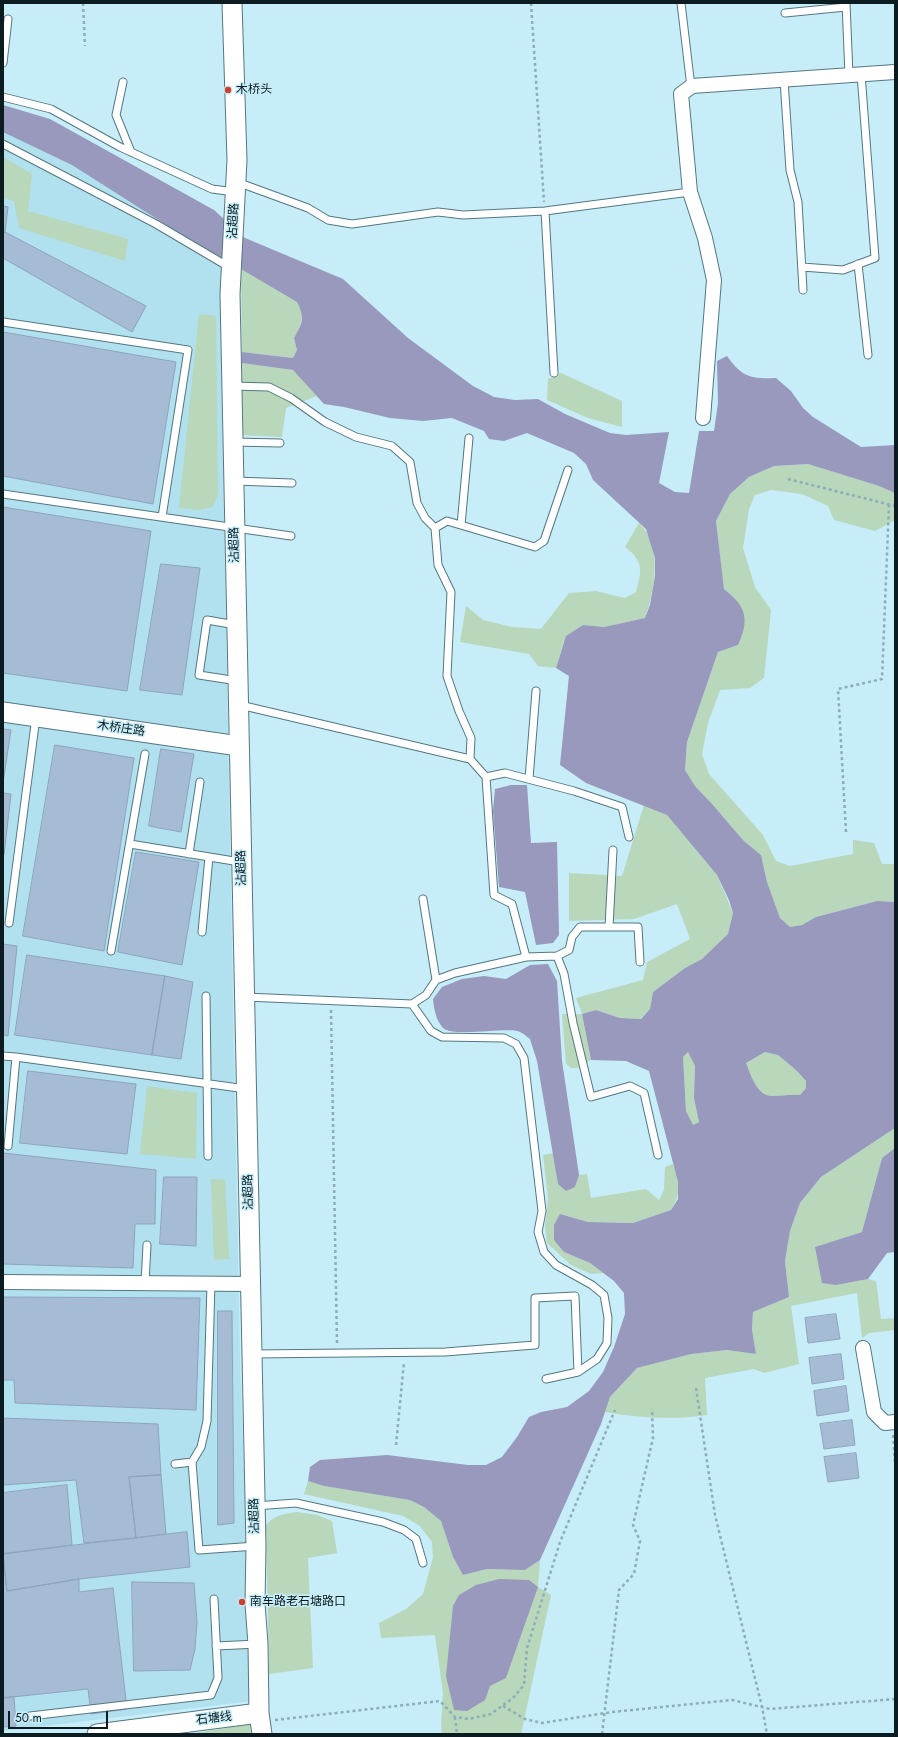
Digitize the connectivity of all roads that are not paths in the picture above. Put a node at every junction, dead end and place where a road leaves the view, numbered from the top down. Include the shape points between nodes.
1 (232, 3) edge
2 (681, 3) edge
3 (846, 5) edge
4 (785, 13) dead end
5 (8, 19) dead end
6 (3, 63) edge
7 (895, 72) edge
8 (855, 75) junction
9 (784, 80) junction
10 (123, 82) dead end
11 (691, 87) junction
12 (3, 97) edge
13 (3, 144) edge
14 (131, 152) junction
15 (236, 187) junction
16 (690, 192) junction
17 (544, 211) junction
18 (858, 264) junction
19 (231, 266) junction
20 (802, 267) junction
21 (803, 290) dead end
22 (3, 322) edge
23 (868, 355) dead end
24 (554, 373) dead end
25 (232, 386) junction
26 (703, 418) dead end
27 (469, 438) dead end
28 (233, 442) junction
29 (280, 443) dead end
30 (568, 470) dead end
31 (234, 481) junction
32 (292, 483) dead end
33 (3, 494) edge
34 (162, 517) junction
35 (461, 525) junction
36 (235, 527) junction
37 (435, 528) junction
38 (291, 536) dead end
39 (237, 625) junction
40 (238, 681) junction
41 (536, 691) dead end
42 (238, 705) junction
43 (3, 712) edge
44 (36, 717) junction
45 (239, 746) junction
46 (145, 754) dead end
47 (470, 759) junction
48 (486, 777) junction
49 (529, 779) junction
50 (200, 782) dead end
51 (629, 837) dead end
52 (130, 844) junction
53 (613, 850) dead end
54 (189, 854) junction
55 (209, 857) junction
56 (242, 862) junction
57 (423, 899) dead end
58 (9, 923) dead end
59 (609, 927) junction
60 (202, 932) dead end
61 (111, 951) dead end
62 (557, 956) junction
63 (526, 957) junction
64 (640, 962) dead end
65 (436, 980) junction
66 (206, 996) dead end
67 (244, 998) junction
68 (412, 1004) junction
69 (3, 1056) edge
70 (16, 1057) junction
71 (207, 1084) junction
72 (246, 1089) junction
73 (8, 1146) dead end
74 (658, 1155) dead end
75 (208, 1156) dead end
76 (146, 1245) dead end
77 (4, 1282) dead end
78 (145, 1283) junction
79 (211, 1284) junction
80 (250, 1284) junction
81 (863, 1348) dead end
82 (252, 1354) junction
83 (578, 1372) junction
84 (546, 1379) dead end
85 (894, 1422) edge
86 (192, 1462) junction
87 (175, 1464) dead end
88 (255, 1506) junction
89 (256, 1546) junction
90 (423, 1563) dead end
91 (214, 1599) dead end
92 (258, 1644) junction
93 (216, 1646) junction
94 (30, 1716) dead end
95 (261, 1723) edge
96 (129, 1730) junction
97 (97, 1734) edge
98 (169, 1734) edge

1 - 15 street, 沾超路
2 - 11 lane
3 - 4 lane
3 - 8 lane
5 - 6 lane
7 - 8 street
8 - 9 street
8 - 18 lane via 875,258
9 - 11 street
9 - 20 lane via 790,170 798,202
10 - 14 lane via 116,115
11 - 16 street via 681,94
12 - 14 lane via 51,108
13 - 19 lane
14 - 15 lane via 212,189
15 - 17 lane via 308,208 328,220 352,224 438,212 463,215
15 - 19 street, 沾超路
16 - 17 lane
16 - 26 street via 705,238 714,280
17 - 24 lane
18 - 20 lane via 843,270
18 - 23 lane
19 - 25 street, 沾超路
20 - 21 lane
22 - 34 lane via 188,350
25 - 28 street, 沾超路
25 - 37 lane via 269,387 349,434 392,446 410,462 417,503 425,518
27 - 35 lane
28 - 29 lane
28 - 31 street, 沾超路
30 - 35 lane via 544,541 535,547
31 - 32 lane
31 - 36 street, 沾超路
33 - 34 lane
34 - 36 lane
35 - 37 lane via 447,521
36 - 38 lane
36 - 39 street, 沾超路
37 - 47 lane via 438,565 452,592 447,676 471,738
39 - 40 street, 沾超路
39 - 40 lane via 207,620 199,675
40 - 42 street, 沾超路
41 - 49 lane
42 - 45 street, 沾超路
42 - 47 lane
43 - 44 street, 木桥庄路
44 - 45 street, 木桥庄路
44 - 58 lane
45 - 56 street, 沾超路
46 - 52 lane
47 - 48 lane
48 - 49 lane via 505,773
48 - 63 lane via 494,895 512,904
49 - 51 lane via 622,807
50 - 54 lane
52 - 54 lane
52 - 61 lane
53 - 59 lane
54 - 55 lane
55 - 56 lane
55 - 60 lane
56 - 67 street, 沾超路
57 - 65 lane
59 - 62 lane via 580,927 572,937 569,950
59 - 64 lane via 638,927
62 - 63 lane
62 - 74 lane via 564,974 591,1097 630,1086 644,1093
63 - 65 lane via 455,972
65 - 68 lane via 426,996
66 - 71 lane
67 - 68 lane
67 - 72 street, 沾超路
68 - 83 lane via 431,1031 442,1037 504,1038 516,1044 524,1058 542,1211 538,1232 544,1252 556,1265 592,1284 604,1294 608,1318 607,1343 597,1358
69 - 70 lane
70 - 71 lane
70 - 73 lane
71 - 72 lane
71 - 75 lane
72 - 80 street, 沾超路
76 - 78 lane
77 - 78 street
78 - 79 street
79 - 80 street
79 - 86 lane via 207,1420 201,1447
80 - 82 street, 沾超路
81 - 85 street via 874,1412 885,1423
82 - 83 lane via 445,1352 536,1345 535,1298 575,1296
82 - 88 street, 沾超路
83 - 84 lane
86 - 87 lane
86 - 89 lane via 200,1550
88 - 89 street, 沾超路
88 - 90 lane via 296,1503 383,1522 404,1530 416,1539
89 - 92 street, 沾超路 via 255,1604
91 - 93 lane
92 - 93 lane
92 - 95 street, 沾超路
93 - 94 lane via 218,1678 211,1695
95 - 96 street, 石塘线
96 - 97 street, 石塘线
96 - 98 street

